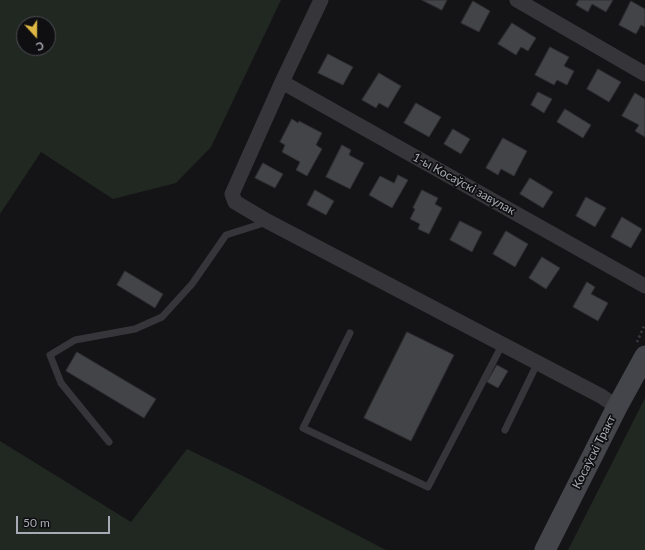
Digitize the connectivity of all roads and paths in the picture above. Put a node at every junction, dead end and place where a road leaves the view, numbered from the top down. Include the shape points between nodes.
1 (321, 0) edge
2 (518, 0) edge
3 (645, 74) edge
4 (282, 82) junction
5 (267, 222) junction
6 (645, 286) edge
7 (350, 333) dead end
8 (502, 346) junction
9 (645, 356) edge
10 (537, 364) junction
11 (617, 407) junction
12 (505, 430) dead end
13 (109, 442) dead end
14 (546, 550) edge

1 - 4 street
2 - 3 street
4 - 5 street via 232,194 235,202
4 - 6 street, 1-ы Косаўскі завулак
5 - 8 street
5 - 13 lane via 226,235 192,284 162,317 135,329 75,340 50,355 61,383
7 - 8 lane via 304,428 428,487
8 - 10 street
9 - 11 main road, Косаўскі Тракт
10 - 11 street via 601,396
10 - 12 lane
11 - 14 main road, Косаўскі Тракт

